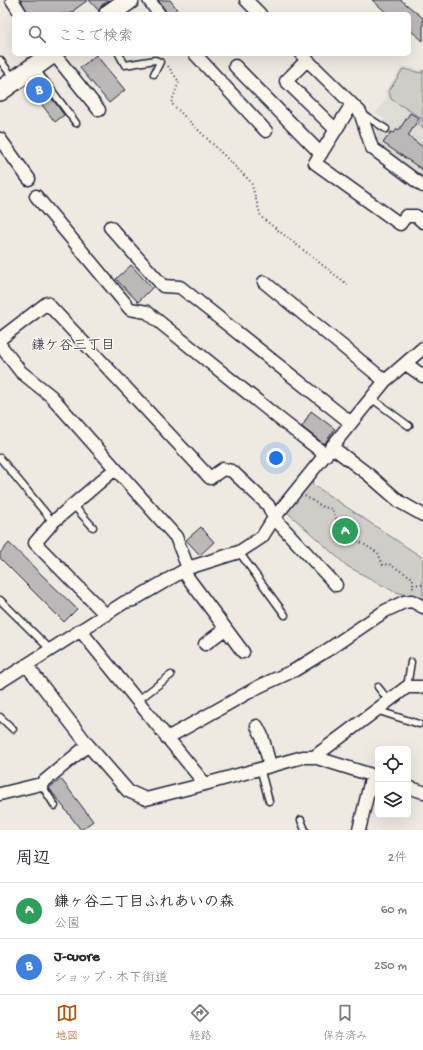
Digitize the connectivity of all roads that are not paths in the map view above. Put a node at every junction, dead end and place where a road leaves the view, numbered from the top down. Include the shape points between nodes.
1 (12, 0) edge
2 (149, 0) edge
3 (246, 0) edge
4 (19, 12) edge
5 (158, 12) edge
6 (258, 12) edge
7 (119, 56) edge
8 (197, 56) edge
9 (47, 57) edge
10 (304, 57) edge
11 (0, 60) edge
12 (235, 66) dead end
13 (154, 74) dead end
14 (7, 86) edge
15 (356, 108) junction
16 (99, 110) dead end
17 (76, 123) dead end
18 (386, 129) dead end
19 (336, 130) junction
20 (266, 131) dead end
21 (0, 139) edge
22 (321, 154) junction
23 (29, 179) dead end
24 (423, 186) edge
25 (36, 196) dead end
26 (423, 222) edge
27 (110, 227) dead end
28 (264, 282) dead end
29 (0, 339) edge
30 (0, 345) edge
31 (423, 348) edge
32 (406, 364) junction
33 (423, 376) edge
34 (385, 381) junction
35 (371, 398) junction
36 (351, 422) junction
37 (409, 426) dead end
38 (329, 451) junction
39 (0, 458) edge
40 (115, 469) junction
41 (73, 506) junction
42 (421, 510) edge
43 (274, 518) junction
44 (54, 522) junction
45 (93, 527) dead end
46 (240, 552) junction
47 (185, 570) junction
48 (336, 585) dead end
49 (0, 600) edge
50 (423, 607) edge
51 (285, 614) dead end
52 (106, 615) junction
53 (225, 629) junction
54 (80, 630) junction
55 (205, 644) dead end
56 (51, 650) junction
57 (243, 652) dead end
58 (412, 662) dead end
59 (27, 666) junction
60 (171, 674) dead end
61 (0, 682) edge
62 (378, 687) dead end
63 (407, 687) junction
64 (423, 687) edge
65 (137, 701) junction
66 (390, 701) junction
67 (376, 710) junction
68 (0, 717) edge
69 (419, 724) dead end
70 (257, 726) dead end
71 (14, 729) dead end
72 (167, 738) junction
73 (88, 745) junction
74 (314, 757) junction
75 (265, 767) junction
76 (375, 776) edge
77 (41, 784) junction
78 (205, 784) junction
79 (411, 788) edge
80 (423, 792) edge
81 (0, 794) edge
82 (269, 801) dead end
83 (55, 806) dead end
84 (301, 820) dead end
85 (305, 830) edge
86 (358, 830) edge

1 - 4 street
2 - 5 street
3 - 6 street
7 - 13 lane via 126,65 155,60 160,62
8 - 20 street
9 - 14 main road
9 - 16 street
9 - 17 lane
10 - 15 street
10 - 19 street via 286,81
11 - 14 lane
12 - 22 street
15 - 18 lane
15 - 19 street
15 - 24 street via 372,148
19 - 22 street
21 - 23 street
22 - 26 street via 315,163 400,224 406,216 416,216
25 - 38 street via 130,309 147,312 281,420
27 - 36 street via 163,286 180,287
28 - 34 street
29 - 43 street via 47,303 210,478 224,469 232,471 268,505
30 - 40 street via 21,372 51,396
31 - 32 street
32 - 33 street
32 - 34 street
34 - 35 street
35 - 36 street
35 - 37 lane
36 - 38 street
38 - 42 street via 369,475 400,502
38 - 43 street
39 - 44 lane
40 - 41 street
40 - 47 street via 176,537
41 - 44 street
41 - 45 lane
43 - 46 street via 262,537
43 - 48 street
44 - 52 street via 35,543
46 - 47 street
46 - 51 lane
47 - 52 street
47 - 53 street
49 - 56 lane
50 - 72 street via 407,598 295,670 260,686
52 - 54 street
53 - 55 street
53 - 57 street
54 - 56 street
54 - 65 street
56 - 59 street
58 - 63 lane
59 - 61 street
59 - 73 street
60 - 65 lane
62 - 66 lane
63 - 64 street
63 - 66 street
65 - 72 street
66 - 67 street
67 - 69 lane
67 - 74 street
68 - 71 lane
70 - 75 street via 262,736
72 - 78 street
73 - 77 street
73 - 78 street via 128,791 146,799
74 - 75 street via 303,757
74 - 76 street
75 - 78 street
75 - 82 lane
76 - 86 street
77 - 81 street
77 - 83 lane
79 - 80 street
84 - 85 lane

